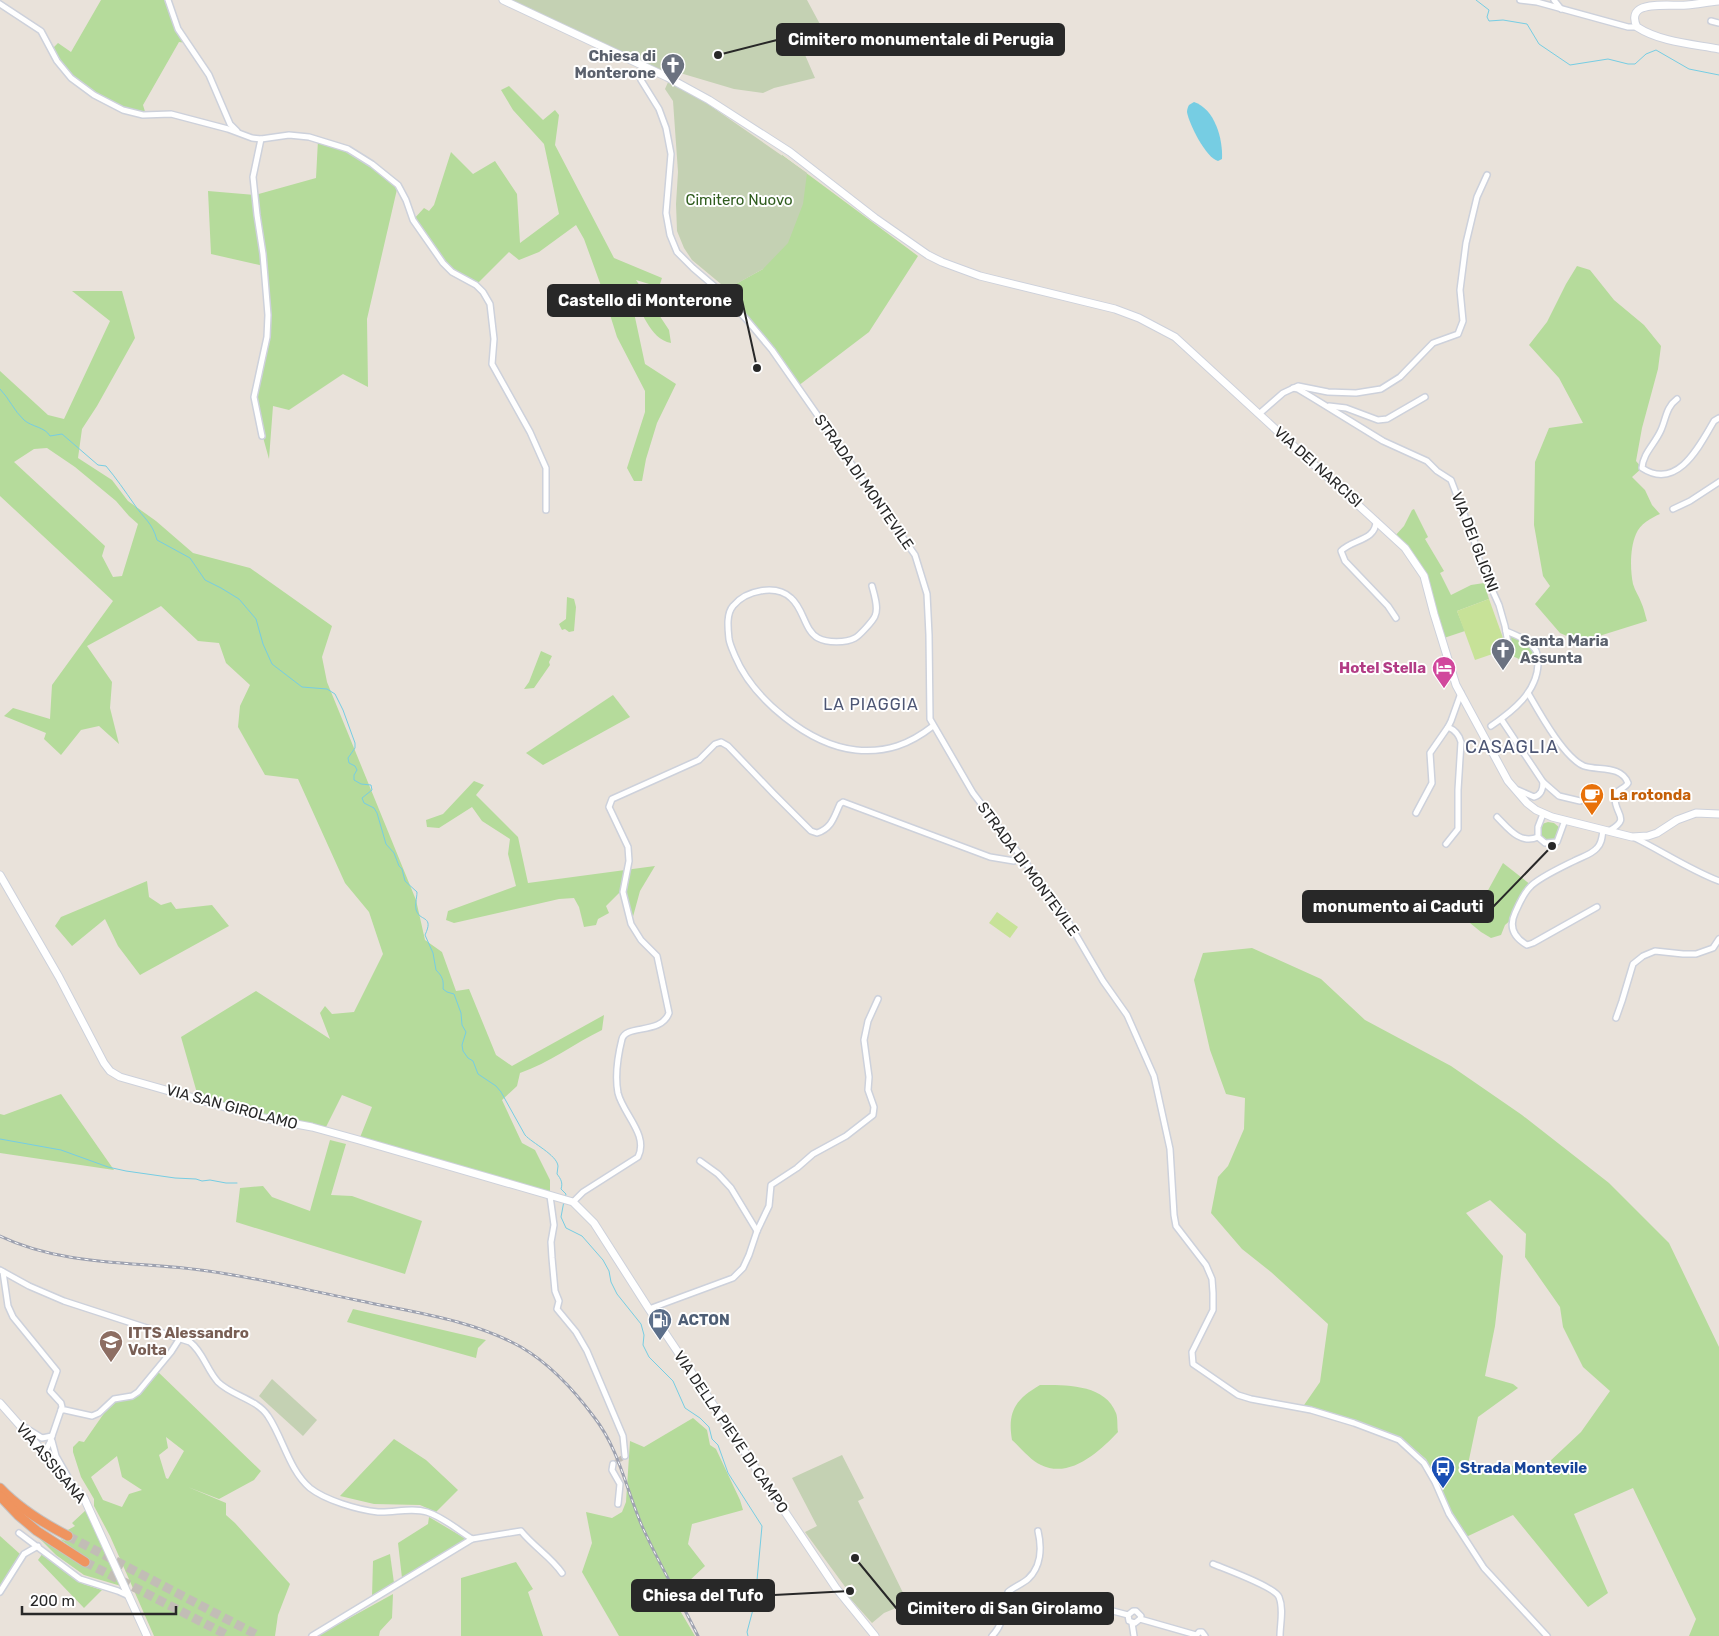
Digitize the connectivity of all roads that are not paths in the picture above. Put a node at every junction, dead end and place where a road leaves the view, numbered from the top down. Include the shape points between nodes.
1 (168, 0) edge
2 (503, 0) edge
3 (1520, 0) edge
4 (1554, 0) edge
5 (1719, 1) edge
6 (0, 4) edge
7 (1561, 10) junction
8 (1711, 21) dead end
9 (1719, 23) edge
10 (1637, 27) junction
11 (1719, 49) edge
12 (643, 65) junction
13 (239, 133) junction
14 (261, 139) junction
15 (1487, 175) dead end
16 (1293, 388) junction
17 (1425, 397) dead end
18 (1677, 399) dead end
19 (1326, 406) junction
20 (1259, 414) junction
21 (1719, 418) edge
22 (262, 436) dead end
23 (1719, 482) edge
24 (1674, 509) dead end
25 (546, 510) dead end
26 (1376, 521) junction
27 (872, 586) dead end
28 (1396, 618) dead end
29 (1506, 631) junction
30 (1506, 658) dead end
31 (1461, 693) junction
32 (1528, 693) junction
33 (1501, 719) junction
34 (933, 726) junction
35 (1491, 726) dead end
36 (1448, 727) junction
37 (1543, 782) junction
38 (1513, 787) junction
39 (1580, 801) dead end
40 (1416, 813) dead end
41 (1543, 814) junction
42 (1719, 814) edge
43 (1497, 817) dead end
44 (1565, 820) junction
45 (1606, 831) junction
46 (1538, 837) junction
47 (1632, 837) junction
48 (1446, 844) dead end
49 (1020, 856) junction
50 (0, 875) edge
51 (1719, 881) edge
52 (1597, 907) dead end
53 (1719, 939) edge
54 (878, 999) dead end
55 (1616, 1018) dead end
56 (700, 1161) dead end
57 (553, 1196) junction
58 (573, 1202) junction
59 (758, 1231) junction
60 (2, 1271) edge
61 (649, 1309) junction
62 (180, 1338) junction
63 (0, 1403) edge
64 (61, 1410) junction
65 (12, 1417) junction
66 (52, 1436) junction
67 (41, 1449) junction
68 (625, 1456) dead end
69 (613, 1464) dead end
70 (70, 1481) junction
71 (0, 1488) edge
72 (0, 1496) edge
73 (618, 1504) dead end
74 (1038, 1531) dead end
75 (19, 1532) dead end
76 (68, 1536) tunnel mouth
77 (472, 1540) junction
78 (38, 1546) junction
79 (85, 1562) tunnel mouth
80 (1213, 1564) dead end
81 (562, 1572) dead end
82 (0, 1592) edge
83 (129, 1597) junction
84 (1094, 1606) dead end
85 (1128, 1615) junction
86 (1140, 1619) junction
87 (1132, 1623) junction
88 (147, 1636) edge
89 (312, 1636) edge
90 (875, 1636) edge
91 (992, 1636) edge
92 (1134, 1636) edge
93 (1196, 1636) edge
94 (1205, 1636) edge
95 (1280, 1636) edge
96 (1547, 1636) edge

1 - 13 street via 178,29 209,75 230,124
2 - 12 street, VIA DEI NARCISI
3 - 7 street
4 - 7 street
5 - 10 street via 1640,9 1634,20
6 - 13 street via 41,31 57,61 71,78 94,95 123,110 143,115 171,114
7 - 10 street
8 - 9 street
10 - 11 street via 1660,37
12 - 20 street, VIA DEI NARCISI via 710,100 790,152 928,255 980,276 1115,308 1157,326 1175,337
12 - 34 street, STRADA DI MONTEVILE via 641,80 659,109 671,154 666,213 670,235 678,252 721,292 772,350 915,555 927,594 930,719
13 - 14 street
14 - 22 street via 253,177 268,315 267,337 254,397
14 - 25 street via 289,135 309,138 348,150 372,164 398,185 413,220 443,263 483,292 490,304 494,339 492,364 546,468
15 - 16 street via 1466,243 1460,290 1463,321 1458,334 1433,342 1400,377 1381,389 1356,393
16 - 19 street, VIA DEI GLICINI
16 - 20 street
17 - 19 street, VIA DEI GLICINI via 1387,419 1378,420 1346,408
18 - 21 street via 1671,404 1661,430 1642,459 1642,468 1650,473 1668,474 1678,470
19 - 29 street, VIA DEI GLICINI via 1383,441 1427,461 1450,480 1480,563 1495,594
20 - 26 street, VIA DEI NARCISI
23 - 24 street
26 - 28 street via 1373,534 1346,545 1341,551 1345,560
26 - 31 street, VIA DEI NARCISI via 1404,548 1424,576 1444,648
27 - 34 street via 875,616 855,638 846,641 829,642 811,634 797,605 778,591 761,591 746,596 733,606 728,619 729,641 741,670 772,708 808,733 830,743 856,750 889,749 916,739
29 - 30 street, VIA DEI GLICINI via 1509,649
29 - 32 street via 1530,643 1536,651 1538,670
31 - 36 street
31 - 38 street, VIA DEI NARCISI
32 - 33 street
32 - 45 street via 1575,760 1626,777 1628,783 1615,797 1621,821
33 - 35 street
33 - 37 street
34 - 49 street, STRADA DI MONTEVILE via 973,793
36 - 40 street via 1430,753 1432,783
36 - 48 street via 1462,742 1458,829
37 - 38 street via 1543,789 1534,798
37 - 39 street via 1559,796
38 - 41 street, VIA DEI NARCISI via 1527,804
41 - 44 street, VIA DEI NARCISI
41 - 46 street
42 - 47 street, VIA DEI NARCISI via 1683,817 1648,836
43 - 46 street via 1522,839
44 - 45 street, VIA DEI NARCISI
44 - 46 street via 1557,842 1545,843
45 - 47 street, VIA DEI NARCISI
45 - 52 street via 1591,853 1531,885 1513,918 1512,927 1514,934 1527,945
47 - 51 street
49 - 58 street via 1014,861 990,857 843,802 832,824 817,833 721,742 699,760 612,799 609,807 628,847 629,861 623,892 631,924 656,956 669,1013 657,1026 628,1032 622,1037 618,1094 640,1138 638,1157 582,1192
49 - 96 street, STRADA DI MONTEVILE via 1062,910 1103,981 1127,1014 1154,1076 1170,1149 1176,1226 1206,1265 1212,1279 1213,1310 1192,1352 1192,1364 1244,1397 1311,1410 1399,1440 1424,1463 1449,1514 1484,1568
50 - 57 street, VIA SAN GIROLAMO via 104,1063 120,1077 264,1118 312,1127
53 - 55 street via 1713,948 1696,954 1654,951 1643,956 1633,964
54 - 59 street via 864,1040 873,1115 771,1185 769,1206
56 - 59 street via 731,1188
57 - 58 street, VIA SAN GIROLAMO
57 - 68 street via 551,1242 554,1291 559,1301 557,1309 587,1351 623,1436
58 - 61 street, VIA DELLA PIEVE DI CAMPO via 594,1223
59 - 61 street via 750,1256 733,1278
60 - 62 street via 64,1300
60 - 64 street via 13,1317 57,1371 50,1391 61,1402
61 - 90 street, VIA DELLA PIEVE DI CAMPO via 836,1588
62 - 64 street via 132,1396 114,1399 92,1416
62 - 77 street via 197,1347 219,1382 268,1416 296,1470 310,1488 356,1508 378,1512 427,1512
63 - 65 street, VIA ASSISANA
64 - 66 street
65 - 66 street via 36,1436
65 - 67 street, VIA ASSISANA
66 - 67 street via 49,1445
66 - 70 street via 56,1456
67 - 70 street, VIA ASSISANA
69 - 73 street via 612,1470 620,1484
70 - 83 street, VIA ASSISANA via 88,1505
71 - 76 highway via 34,1516
72 - 79 highway via 36,1531
74 - 91 street via 1040,1557 1034,1571 1008,1592 1002,1619
75 - 78 street
77 - 81 street via 521,1532
77 - 89 street
78 - 82 street via 24,1554
78 - 83 street via 80,1578
80 - 95 street via 1270,1588 1278,1595
83 - 88 street, VIA ASSISANA
84 - 85 street
85 - 86 street via 1136,1611
85 - 87 street
86 - 87 street
86 - 93 street
87 - 92 street
93 - 94 street via 1202,1632

